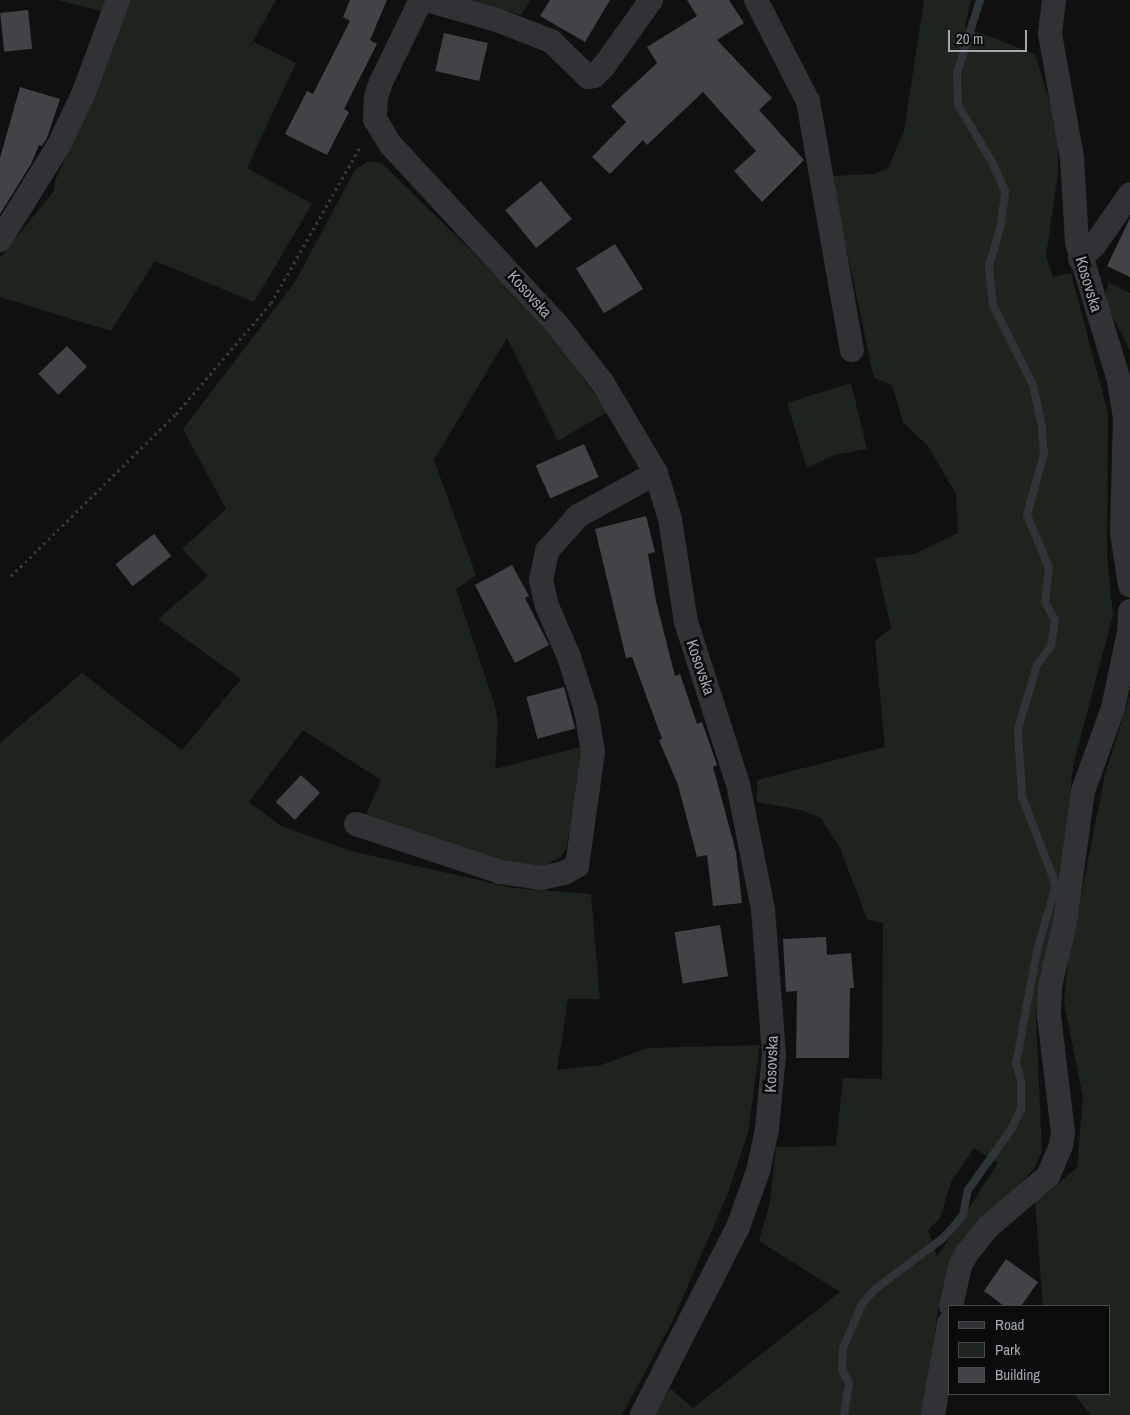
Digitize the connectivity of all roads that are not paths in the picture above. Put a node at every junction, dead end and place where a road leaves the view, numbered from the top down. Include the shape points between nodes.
1 (118, 0) edge
2 (421, 0) edge
3 (426, 0) edge
4 (651, 0) edge
5 (756, 0) edge
6 (1054, 0) edge
7 (1130, 194) edge
8 (0, 240) edge
9 (1080, 259) junction
10 (852, 350) dead end
11 (656, 473) junction
12 (1130, 565) edge
13 (1130, 585) edge
14 (1130, 610) edge
15 (356, 824) dead end
16 (951, 1305) edge
17 (948, 1329) edge
18 (642, 1415) edge
19 (933, 1415) edge

1 - 8 street via 84,92 59,145
2 - 11 street, Kosovska via 381,82 376,97 375,120 390,144 562,330 602,382
3 - 4 street via 497,20 551,41 588,77 594,76 604,66
5 - 10 street via 808,101
6 - 9 street, Kosovska via 1050,34 1072,158
7 - 9 street via 1094,246
9 - 12 street, Kosovska via 1119,380 1125,417 1122,532
11 - 15 street via 578,516 547,550 541,580 546,606 570,657 586,710 593,752 577,866 564,873 540,878 500,872
11 - 18 street, Kosovska via 670,519 686,622 751,835 765,926 774,1055 768,1130 756,1177 722,1259
12 - 13 street, Kosovska
14 - 16 street via 1129,632 1112,708 1083,791 1065,922 1050,986 1049,1016 1063,1133 1061,1145 1048,1176 989,1226 967,1253 960,1266
17 - 19 street

